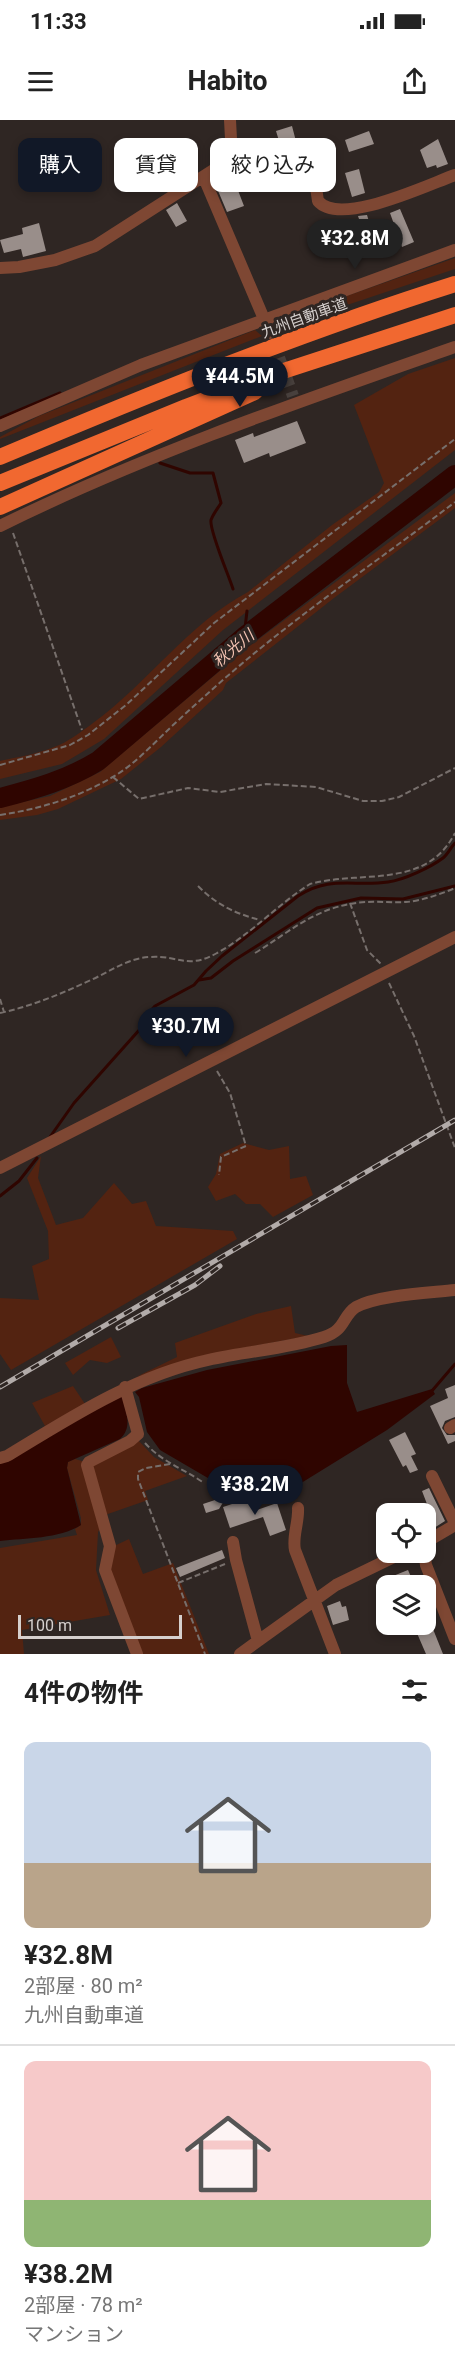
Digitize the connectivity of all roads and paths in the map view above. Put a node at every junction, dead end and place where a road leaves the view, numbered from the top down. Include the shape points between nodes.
1 (230, 120) edge
2 (231, 138) edge
3 (210, 174) edge
4 (455, 175) edge
5 (204, 178) junction
6 (317, 192) edge
7 (455, 250) edge
8 (0, 268) edge
9 (455, 284) edge
10 (455, 315) edge
11 (264, 318) junction
12 (270, 333) tunnel mouth
13 (375, 341) junction
14 (455, 347) edge
15 (0, 426) edge
16 (455, 439) edge
17 (0, 457) edge
18 (0, 483) edge
19 (455, 502) edge
20 (0, 507) edge
21 (4, 524) edge
22 (82, 730) dead end
23 (0, 765) edge
24 (455, 768) edge
25 (113, 777) junction
26 (0, 816) edge
27 (455, 832) edge
28 (198, 886) dead end
29 (455, 888) edge
30 (350, 903) junction
31 (260, 920) junction
32 (455, 937) edge
33 (255, 953) dead end
34 (385, 973) junction
35 (0, 999) edge
36 (2, 1012) edge
37 (211, 1062) junction
38 (455, 1148) edge
39 (0, 1168) edge
40 (219, 1175) dead end
41 (455, 1290) edge
42 (125, 1387) junction
43 (138, 1434) junction
44 (0, 1458) edge
45 (170, 1464) junction
46 (432, 1476) dead end
47 (204, 1483) dead end
48 (298, 1508) dead end
49 (455, 1524) edge
50 (436, 1536) edge
51 (233, 1542) dead end
52 (236, 1560) junction
53 (381, 1563) edge
54 (426, 1563) edge
55 (178, 1583) junction
56 (314, 1601) junction
57 (455, 1639) edge
58 (258, 1641) junction
59 (137, 1654) edge
60 (205, 1654) edge
61 (240, 1654) edge
62 (335, 1654) edge

1 - 2 street
3 - 5 street
4 - 6 street via 346,211 322,206
5 - 8 street via 95,246 55,260
5 - 11 street
7 - 11 street
9 - 17 highway, 九州自動車道 via 332,326
10 - 13 highway
11 - 12 street
11 - 15 street via 141,365
13 - 18 highway via 206,399
13 - 20 highway via 182,423
14 - 21 street via 294,400
16 - 23 path via 214,623 88,735 70,746
19 - 25 path via 263,646
21 - 22 path
24 - 25 path via 399,797 370,802 316,787 266,784 220,792 188,788 139,799
25 - 26 path via 59,802
27 - 31 path via 441,854 416,869 310,884
28 - 31 path via 235,914
29 - 30 path via 408,902
30 - 33 path via 308,917
30 - 34 path via 367,950 378,959
31 - 36 path via 226,948 200,961 190,963 151,956 126,961 44,1002
32 - 34 street
34 - 37 street
34 - 38 path via 414,1036
35 - 36 path
37 - 39 street
37 - 40 path via 230,1093 246,1146 221,1157
41 - 42 street via 369,1302 351,1310 340,1329 332,1334 279,1349 207,1360
42 - 43 street
42 - 44 street
43 - 45 path
43 - 59 street via 87,1465 110,1546 105,1570
45 - 47 path
45 - 55 path via 146,1468 138,1472 138,1479
46 - 49 street
48 - 56 street via 293,1543
49 - 50 street
51 - 52 street
52 - 55 path
52 - 58 street
53 - 56 street via 336,1585
54 - 57 street
55 - 60 path
56 - 58 street
56 - 62 street
58 - 61 street

